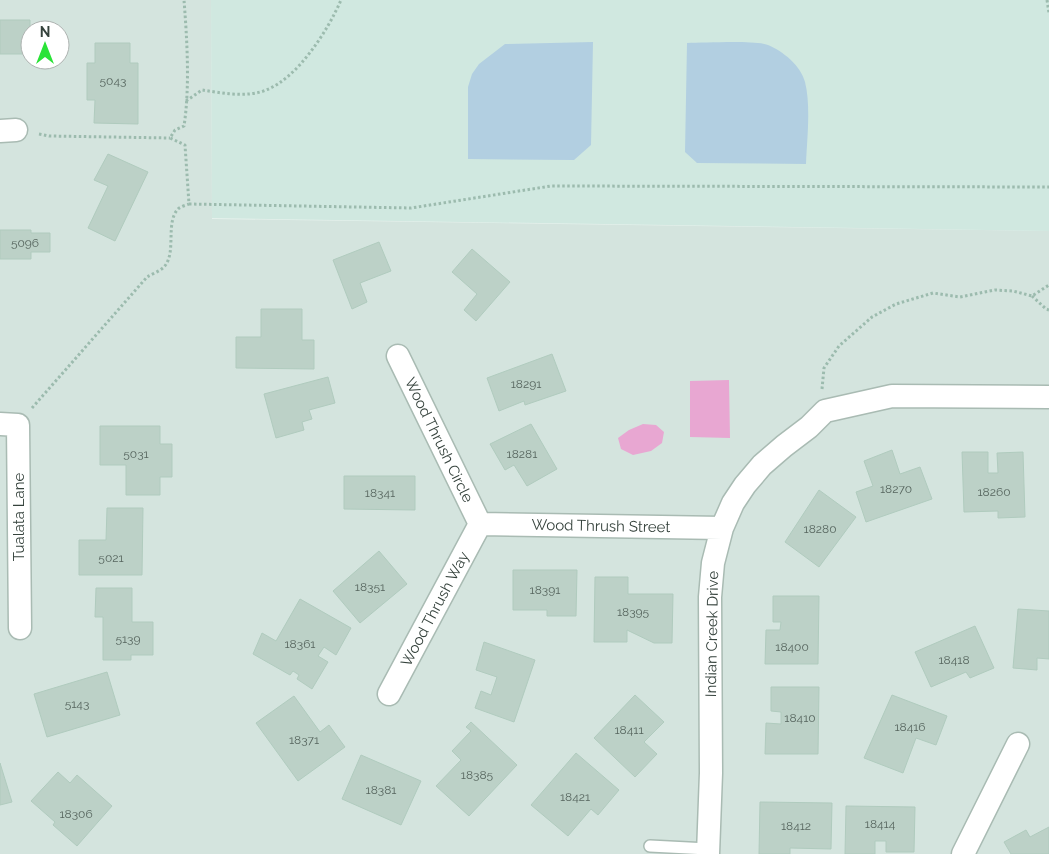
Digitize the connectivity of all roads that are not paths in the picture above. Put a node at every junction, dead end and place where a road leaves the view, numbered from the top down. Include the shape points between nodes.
1 (398, 356) dead end
2 (1049, 397) edge
3 (9, 424) edge
4 (480, 524) junction
5 (722, 528) junction
6 (20, 628) dead end
7 (389, 694) dead end
8 (1018, 744) dead end
9 (650, 846) dead end
10 (708, 852) edge
11 (963, 854) edge

1 - 4 street, Wood Thrush Circle
2 - 5 street, Indian Creek Drive via 892,396 825,412 762,465 733,503
3 - 6 street, Tualata Lane
4 - 5 street, Wood Thrush Street
4 - 7 street, Wood Thrush Way
5 - 10 street, Indian Creek Drive via 713,562 710,597
8 - 11 street
9 - 10 lane

